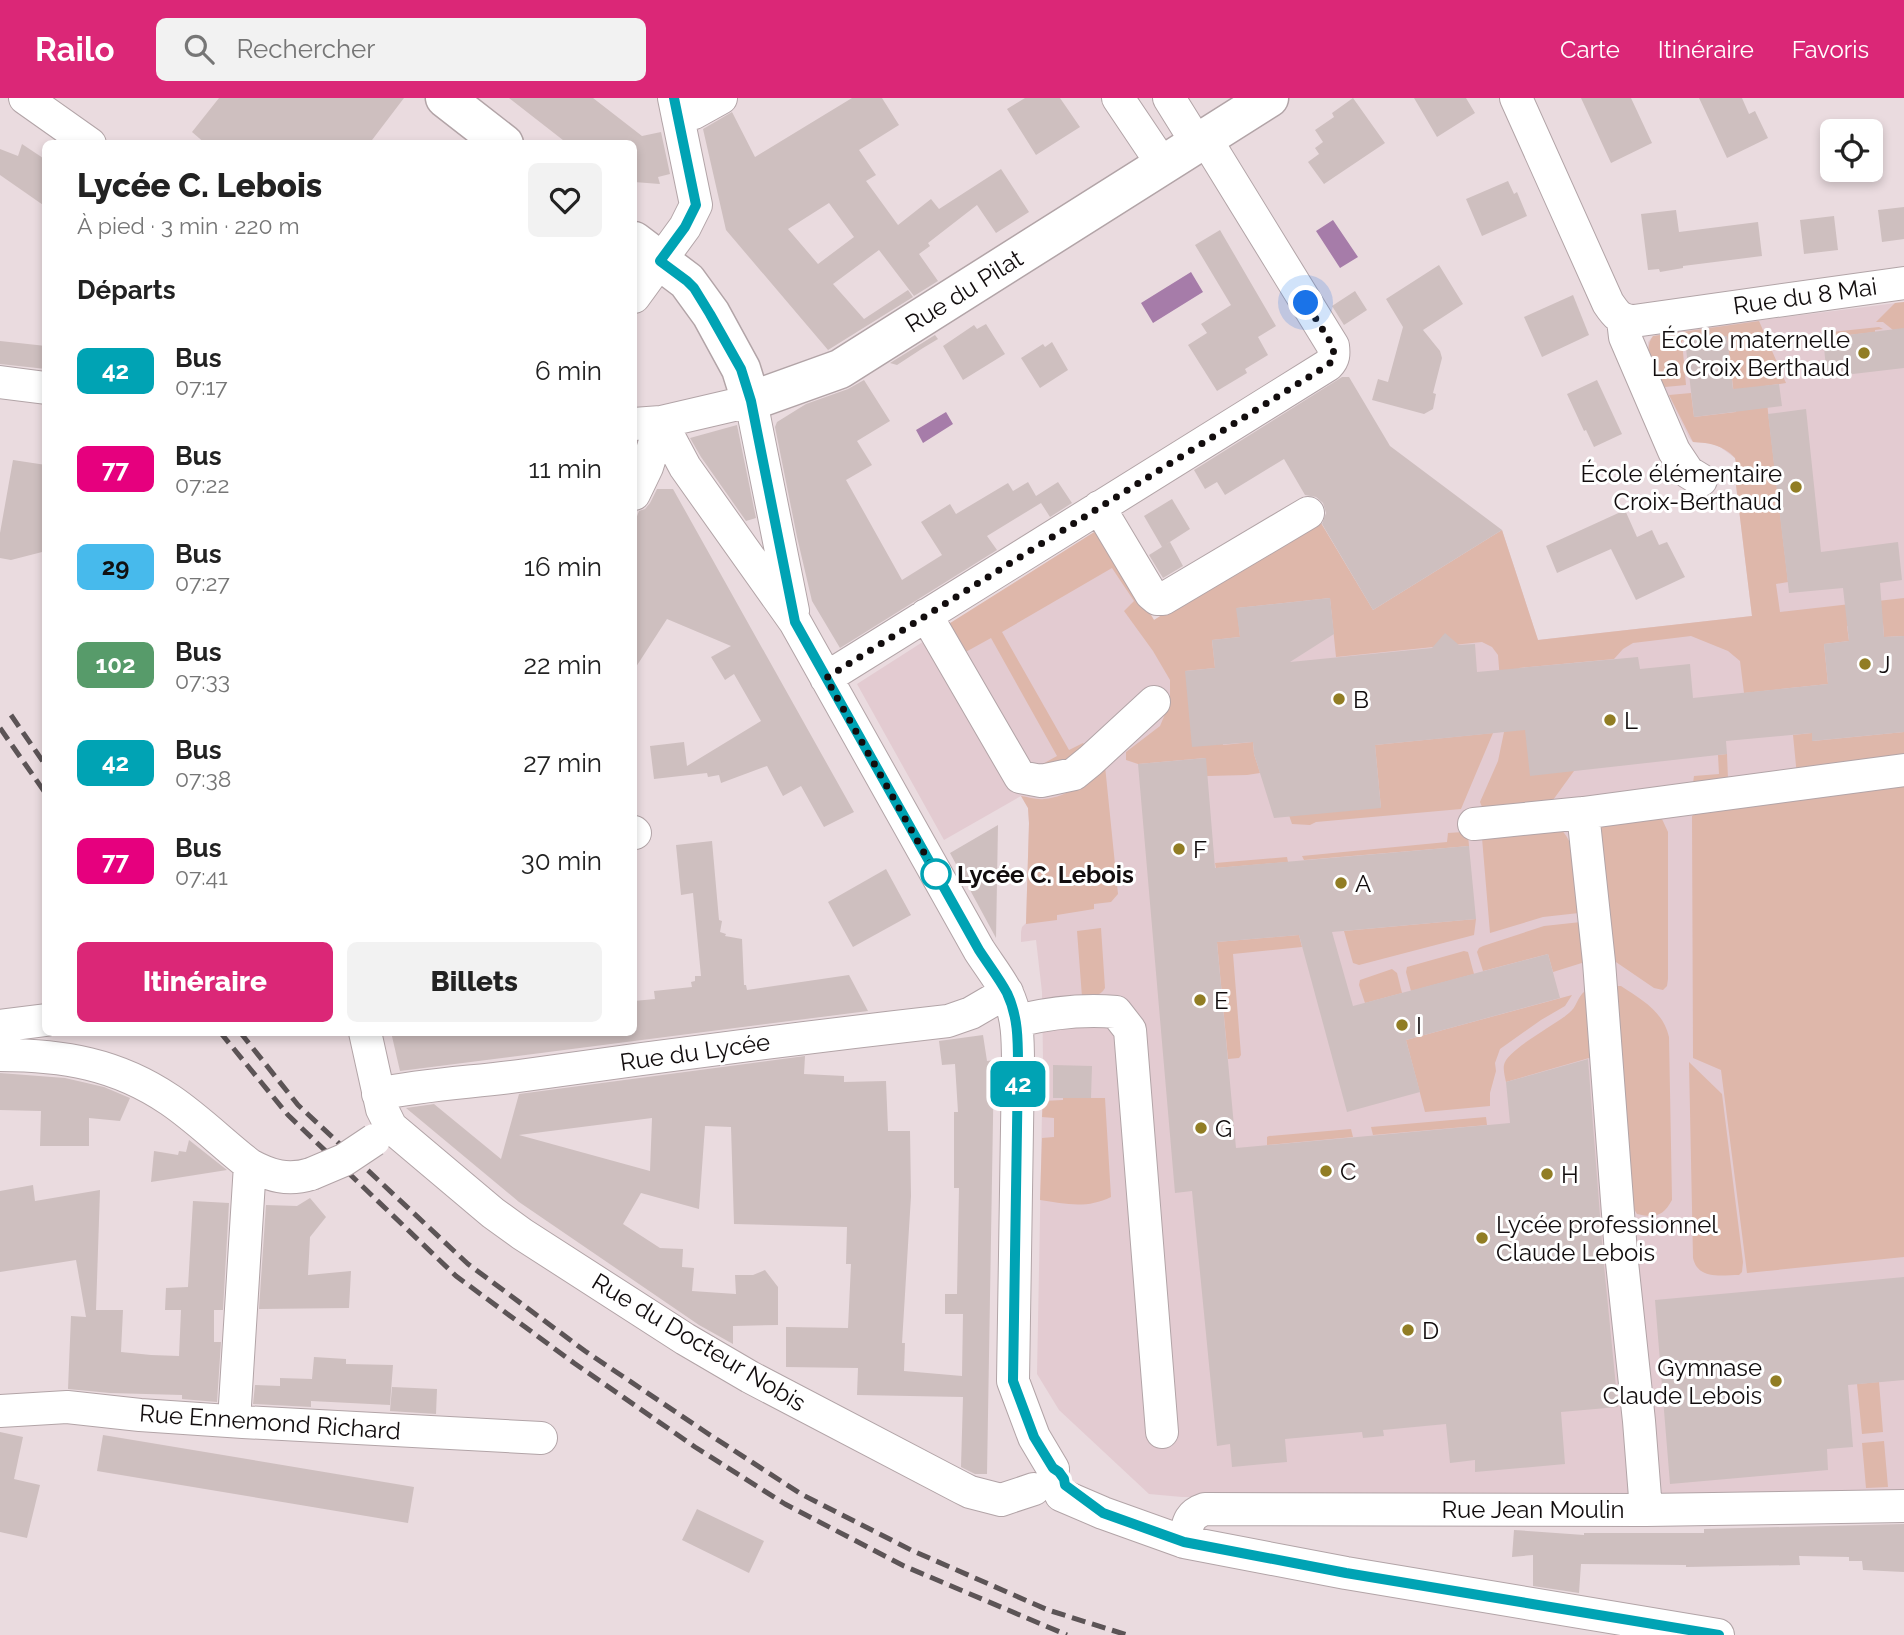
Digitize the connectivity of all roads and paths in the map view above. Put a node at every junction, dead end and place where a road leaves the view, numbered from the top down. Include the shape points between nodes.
1 (25, 98) edge
2 (445, 98) edge
3 (721, 98) edge
4 (1118, 98) edge
5 (1169, 98) edge
6 (1193, 98) edge
7 (1269, 98) edge
8 (1516, 98) edge
9 (676, 108) edge
10 (1205, 137) junction
11 (84, 140) edge
12 (499, 140) edge
13 (1163, 165) junction
14 (647, 251) edge
15 (1904, 283) edge
16 (637, 286) edge
17 (1623, 320) junction
18 (0, 383) edge
19 (42, 388) edge
20 (751, 401) junction
21 (647, 423) edge
22 (1701, 480) dead end
23 (637, 488) edge
24 (1099, 507) junction
25 (1308, 513) dead end
26 (926, 615) junction
27 (795, 622) junction
28 (826, 678) junction
29 (1154, 702) dead end
30 (1904, 771) edge
31 (1583, 813) junction
32 (1474, 824) dead end
33 (1011, 1007) junction
34 (42, 1021) edge
35 (0, 1026) edge
36 (366, 1036) edge
37 (0, 1055) edge
38 (378, 1094) junction
39 (382, 1133) junction
40 (250, 1165) junction
41 (0, 1411) edge
42 (234, 1421) junction
43 (1162, 1432) dead end
44 (541, 1438) dead end
45 (1050, 1482) junction
46 (1904, 1506) edge
47 (1646, 1510) junction
48 (1184, 1542) junction
49 (1718, 1635) edge

1 - 11 street
2 - 12 main road
3 - 9 street via 694,113
4 - 13 street
5 - 10 street
6 - 10 street
7 - 10 main road, Rue du Pilat
8 - 17 street via 1608,303
9 - 14 street via 696,205 685,227
10 - 13 main road, Rue du Pilat
10 - 24 street via 1334,354 1328,365
13 - 20 main road, Rue du Pilat via 841,369
14 - 16 street
14 - 20 main road via 687,281 705,305 741,369
15 - 17 street, Rue du 8 Mai
17 - 22 street via 1625,337 1674,451 1688,472
18 - 19 street
20 - 21 street, Rue du Pilat
20 - 27 street
21 - 23 street via 647,467
21 - 27 street via 685,467
24 - 25 street via 1157,599
24 - 26 street
26 - 28 street
26 - 29 street via 1020,776 1041,781 1074,774
27 - 28 street
28 - 33 street
30 - 31 street
31 - 32 street
31 - 47 street
33 - 38 street, Rue du Lycée via 948,1021
33 - 43 street via 1035,1017 1084,1010 1116,1012 1130,1030
33 - 45 street via 1018,1065 1013,1381
34 - 35 street
36 - 38 street
37 - 40 street via 39,1055 95,1064 133,1080 170,1100
38 - 39 street
39 - 40 street, bridge via 344,1160 300,1177 281,1178
39 - 45 street, Rue du Docteur Nobis via 522,1234 684,1339 970,1492 1001,1500
40 - 42 street
41 - 42 street, Rue Ennemond Richard via 67,1407
42 - 44 street, Rue Ennemond Richard
45 - 48 street via 1103,1513
46 - 47 street, Rue Jean Moulin
47 - 48 street, Rue Jean Moulin via 1205,1509 1189,1520
48 - 49 street

